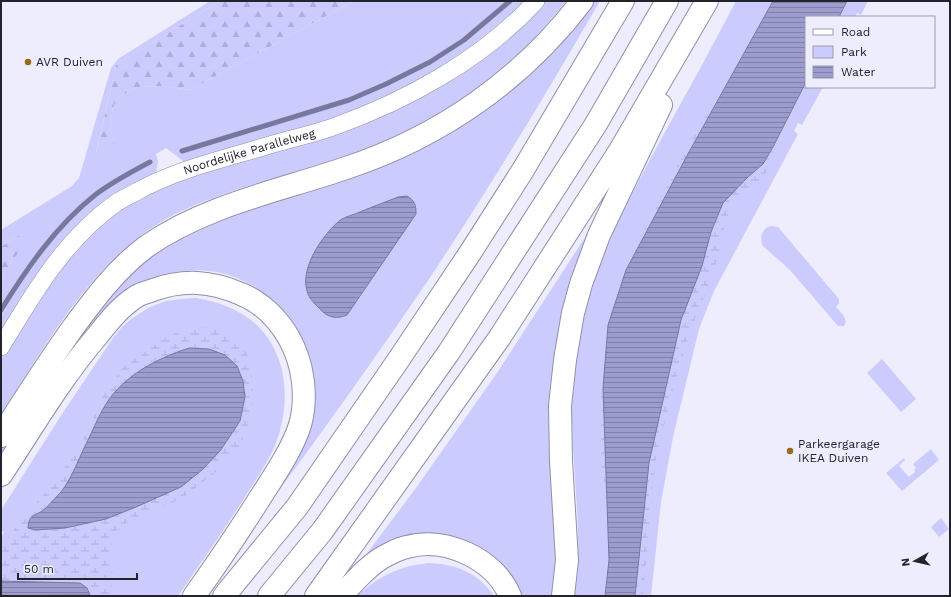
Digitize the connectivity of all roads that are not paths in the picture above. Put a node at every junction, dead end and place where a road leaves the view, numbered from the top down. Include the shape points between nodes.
1 (536, 1) edge
2 (582, 1) edge
3 (623, 1) edge
4 (667, 1) edge
5 (707, 1) edge
6 (711, 1) edge
7 (1, 347) edge
8 (1, 436) edge
9 (1, 475) edge
10 (194, 596) edge
11 (224, 596) edge
12 (269, 596) edge
13 (316, 596) edge
14 (341, 596) edge
15 (510, 596) edge
16 (563, 596) edge

1 - 7 street, Noordelijke Parallelweg via 498,37 436,80 401,98 331,127 171,175 116,202 67,248 38,287
2 - 8 highway via 524,66 484,98 440,127 397,149 348,168 253,197 200,217 147,247 111,279 91,303
3 - 11 highway via 523,170 402,356 297,507
4 - 12 highway via 596,124 449,352 323,530
5 - 13 highway via 619,152 500,337
6 - 16 highway via 599,235 580,284 565,360 560,406 567,560
9 - 10 highway via 77,359 120,309 138,296 176,284 206,283 243,294 256,302 270,312 295,349 302,373 304,400 300,425 277,472
14 - 15 highway via 368,568 385,556 407,546 428,544 447,546 482,562 496,575

